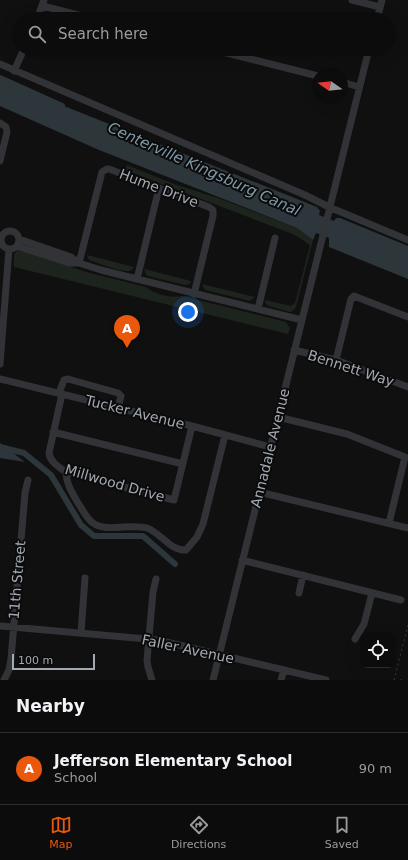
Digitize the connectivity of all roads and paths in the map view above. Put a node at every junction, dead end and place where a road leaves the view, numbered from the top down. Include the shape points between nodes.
1 (352, 0) edge
2 (43, 3) edge
3 (381, 3) edge
4 (71, 12) edge
5 (21, 56) edge
6 (239, 56) edge
7 (367, 56) edge
8 (0, 64) edge
9 (14, 71) junction
10 (312, 74) edge
11 (348, 84) edge
12 (359, 87) junction
13 (3, 125) edge
14 (0, 161) edge
15 (159, 188) junction
16 (329, 208) junction
17 (2, 233) edge
18 (275, 238) dead end
19 (408, 240) edge
20 (1, 241) edge
21 (18, 242) junction
22 (9, 249) junction
23 (79, 263) junction
24 (137, 279) junction
25 (194, 294) junction
26 (258, 309) junction
27 (408, 316) edge
28 (302, 320) junction
29 (294, 350) junction
30 (336, 360) junction
31 (0, 364) edge
32 (0, 378) edge
33 (408, 387) edge
34 (60, 394) junction
35 (118, 408) junction
36 (278, 417) junction
37 (192, 426) junction
38 (53, 432) junction
39 (225, 435) junction
40 (270, 447) junction
41 (183, 464) junction
42 (66, 472) junction
43 (28, 480) dead end
44 (259, 492) junction
45 (389, 523) junction
46 (408, 528) edge
47 (242, 560) junction
48 (303, 575) junction
49 (85, 578) dead end
50 (156, 579) dead end
51 (372, 593) junction
52 (299, 594) dead end
53 (401, 600) dead end
54 (408, 625) edge
55 (0, 626) edge
56 (14, 628) junction
57 (81, 633) junction
58 (149, 639) junction
59 (355, 639) dead end
60 (219, 654) junction
61 (284, 670) junction
62 (4, 680) edge
63 (152, 680) edge
64 (213, 680) edge
65 (281, 680) edge
66 (326, 680) edge
67 (394, 680) edge
68 (400, 680) edge
69 (403, 680) edge

1 - 3 street
2 - 4 street
5 - 9 street
6 - 10 street
7 - 12 street, Annadale Avenue
8 - 9 street
9 - 16 street via 305,195
11 - 12 street
12 - 16 street, Annadale Avenue
13 - 14 street via 7,132
15 - 23 street, Hume Drive via 109,169 104,170
15 - 24 street
15 - 25 street, Hume Drive via 213,210
16 - 19 street
16 - 28 street, Annadale Avenue
17 - 20 street
17 - 21 street via 15,233
18 - 26 street
20 - 22 street via 4,247
21 - 22 street
21 - 23 street via 26,242 71,257
22 - 31 street
23 - 24 street
24 - 25 street
25 - 26 street
26 - 28 street
27 - 30 street via 354,296 351,299
28 - 29 street, Annadale Avenue
29 - 30 street, Bennett Way
29 - 36 street, Annadale Avenue
30 - 33 street, Bennett Way
32 - 34 street, Tucker Avenue
34 - 35 street, Tucker Avenue
34 - 35 street via 62,381 68,379 118,393 121,396
34 - 38 street, Millwood Drive
35 - 37 street, Tucker Avenue
36 - 40 street, Annadale Avenue
36 - 45 street via 347,434 405,457
37 - 39 street, Tucker Avenue
37 - 41 street, Millwood Drive
38 - 41 street
38 - 42 street, Millwood Drive via 50,457
39 - 40 street, Tucker Avenue
39 - 42 street via 203,524 197,537 186,550 176,548 147,528 101,526 92,523 73,495
40 - 44 street, Annadale Avenue
41 - 42 street, Millwood Drive via 174,500
43 - 56 street, 11th Street
44 - 45 street
44 - 47 street, Annadale Avenue
45 - 46 street
47 - 48 street
47 - 60 street, Annadale Avenue
48 - 51 street
48 - 52 street
49 - 57 street
50 - 58 street
51 - 53 street
51 - 59 street via 364,624
54 - 67 path
55 - 56 street, Faller Avenue
56 - 57 street, Faller Avenue
56 - 62 street, 11th Street via 11,660
57 - 58 street, Faller Avenue
58 - 60 street, Faller Avenue
58 - 63 street via 147,660
60 - 61 street, Faller Avenue
60 - 64 street, Annadale Avenue
61 - 65 street
61 - 66 street, Faller Avenue
68 - 69 path

